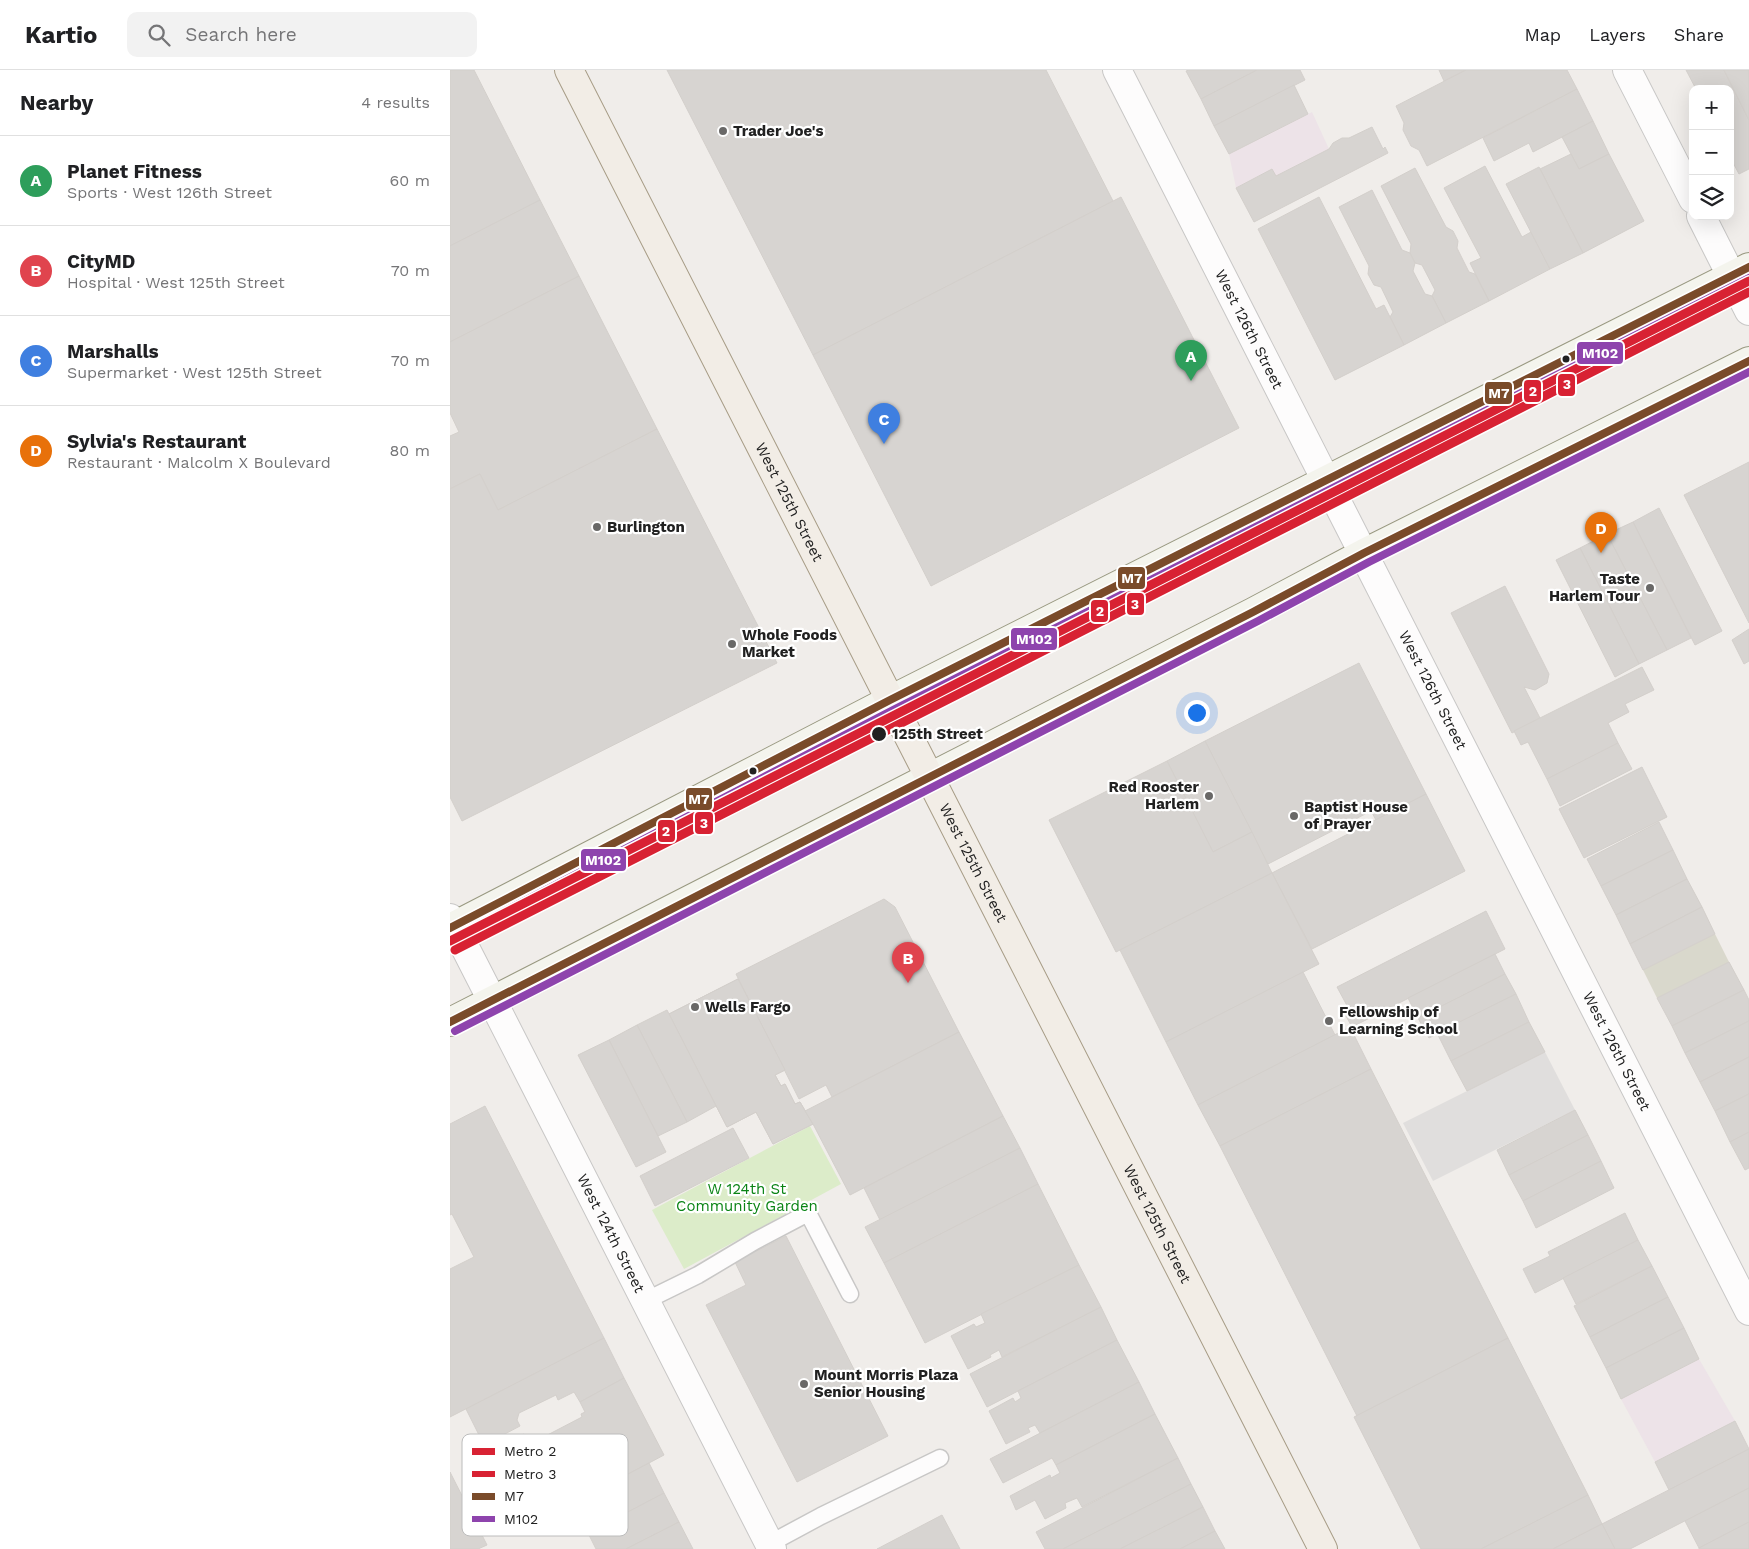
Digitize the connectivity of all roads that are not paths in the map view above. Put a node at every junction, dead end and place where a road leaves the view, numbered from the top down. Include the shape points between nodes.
1 (570, 70) edge
2 (1117, 70) edge
3 (1626, 70) edge
4 (1689, 191) edge
5 (1704, 220) edge
6 (1740, 271) edge
7 (1749, 311) edge
8 (1749, 361) edge
9 (1326, 480) junction
10 (1364, 553) junction
11 (890, 700) junction
12 (930, 777) junction
13 (451, 924) edge
14 (492, 1001) junction
15 (450, 1022) edge
16 (850, 1294) dead end
17 (645, 1301) junction
18 (1749, 1311) edge
19 (940, 1458) dead end
20 (770, 1547) edge
21 (1323, 1549) edge

1 - 11 main road, West 125th Street
2 - 9 street, West 126th Street
3 - 4 street
5 - 6 street
6 - 7 street
6 - 9 main road
8 - 10 main road
9 - 10 street, West 126th Street
9 - 11 main road
10 - 12 main road
10 - 18 street, West 126th Street
11 - 12 main road, West 125th Street
11 - 13 main road
12 - 14 main road
12 - 21 main road, West 125th Street
13 - 14 street, West 124th Street
14 - 15 main road
14 - 17 street, West 124th Street
16 - 17 lane via 808,1213
17 - 20 street, West 124th Street
19 - 20 lane via 821,1516

